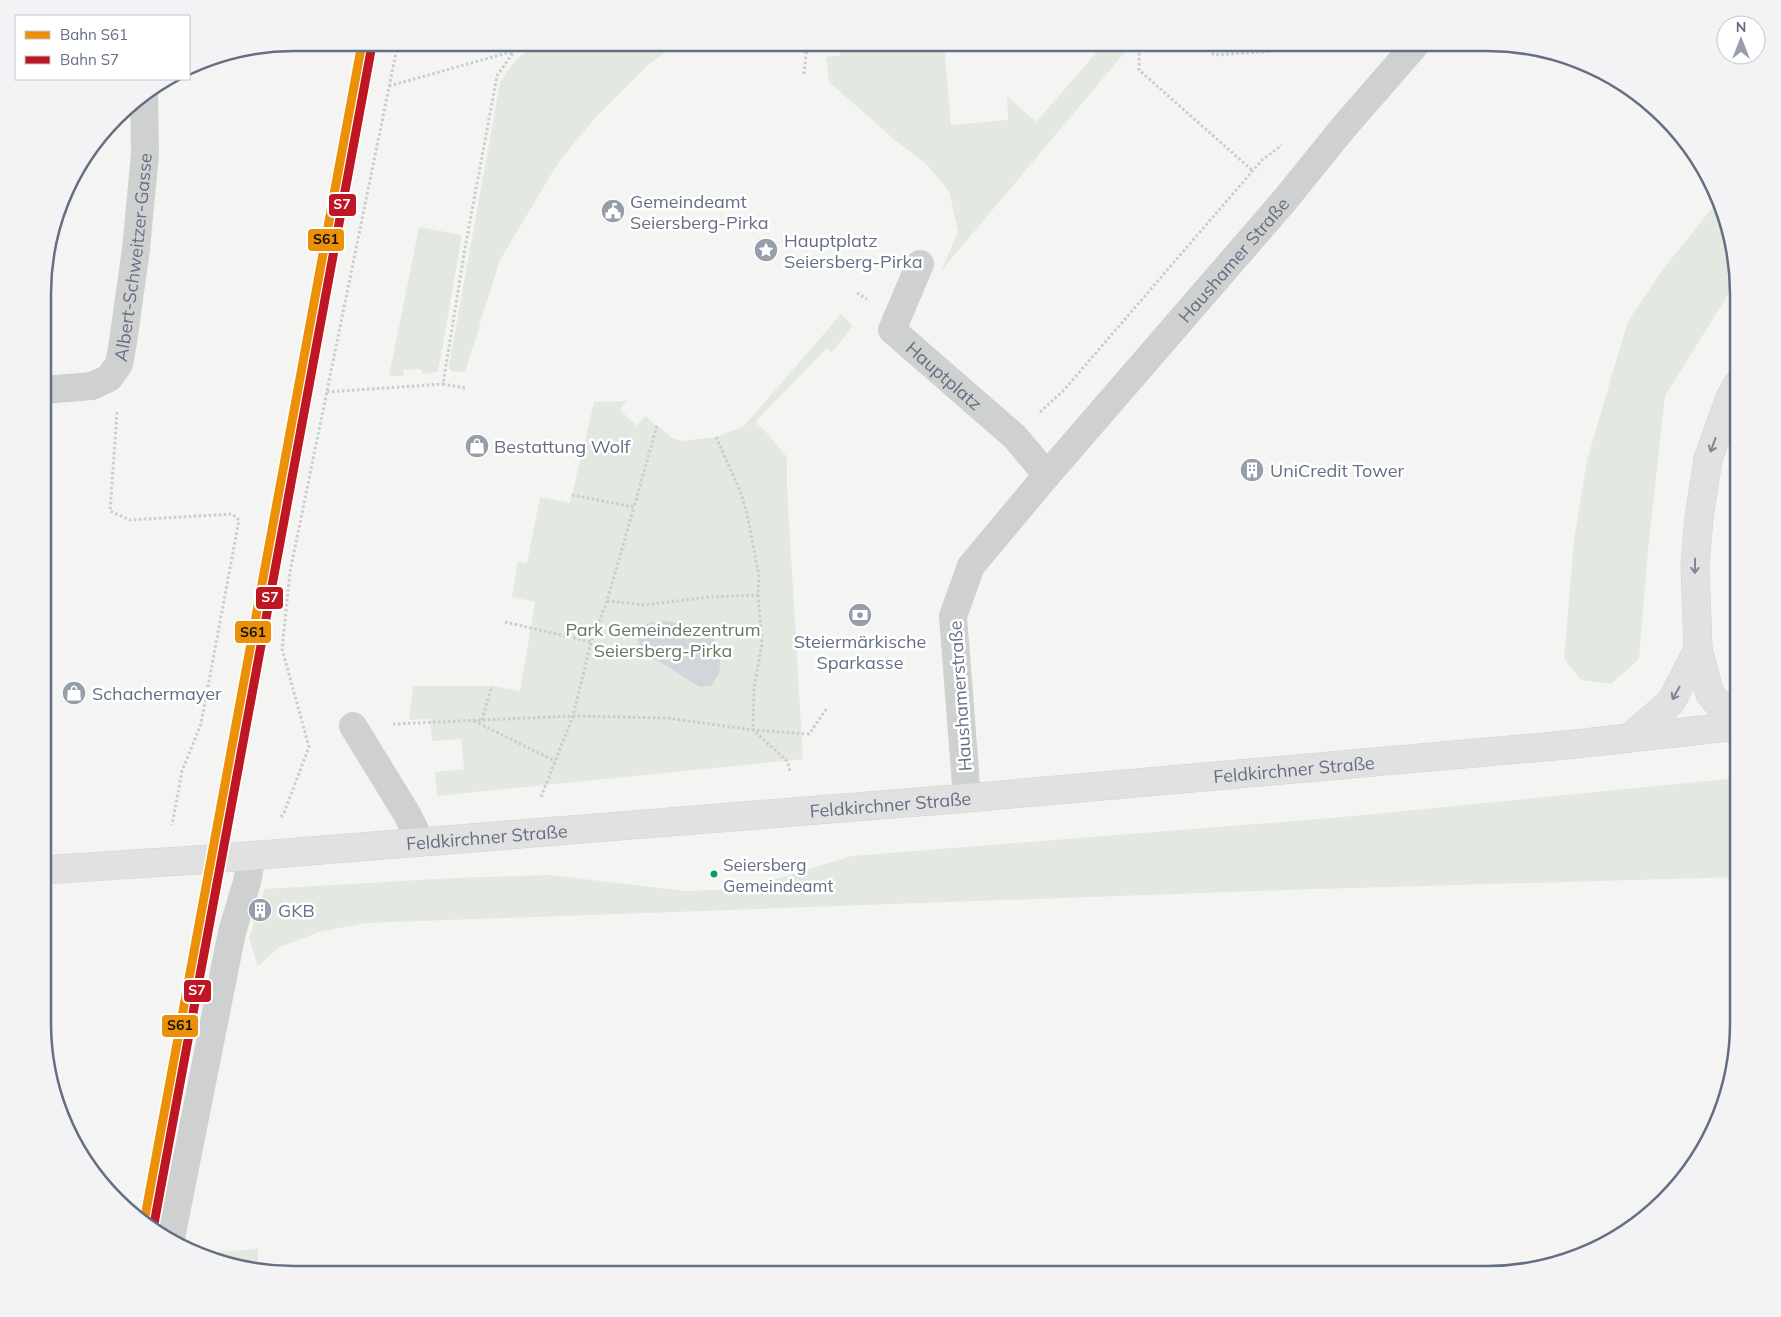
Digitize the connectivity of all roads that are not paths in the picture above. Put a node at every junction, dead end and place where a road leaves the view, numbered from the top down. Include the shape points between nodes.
1 (1409, 51) edge
2 (144, 103) edge
3 (920, 264) dead end
4 (51, 389) edge
5 (1730, 398) edge
6 (1047, 475) junction
7 (1698, 650) junction
8 (1730, 716) edge
9 (353, 726) road end
10 (1730, 726) edge
11 (1629, 738) junction
12 (967, 798) junction
13 (421, 842) junction
14 (252, 856) junction
15 (51, 869) edge
16 (172, 1232) edge

1 - 6 street, Haushamer Straße
2 - 4 street, Albert-Schweitzer-Gasse via 145,154 136,249 119,364 109,378 92,386
3 - 6 street, Hauptplatz via 892,330 1015,437
5 -> 7 main road via 1708,459 1698,518 1695,566
6 - 12 street, Haushamerstraße via 971,566 953,616
7 - 8 main road via 1710,694
7 -> 11 main road via 1671,702
9 - 13 street
10 - 11 main road, Feldkirchner Straße
11 - 12 main road, Feldkirchner Straße
12 - 13 main road, Feldkirchner Straße
13 - 14 main road, Feldkirchner Straße
14 - 15 main road, Feldkirchner Straße
14 - 16 street via 232,932

